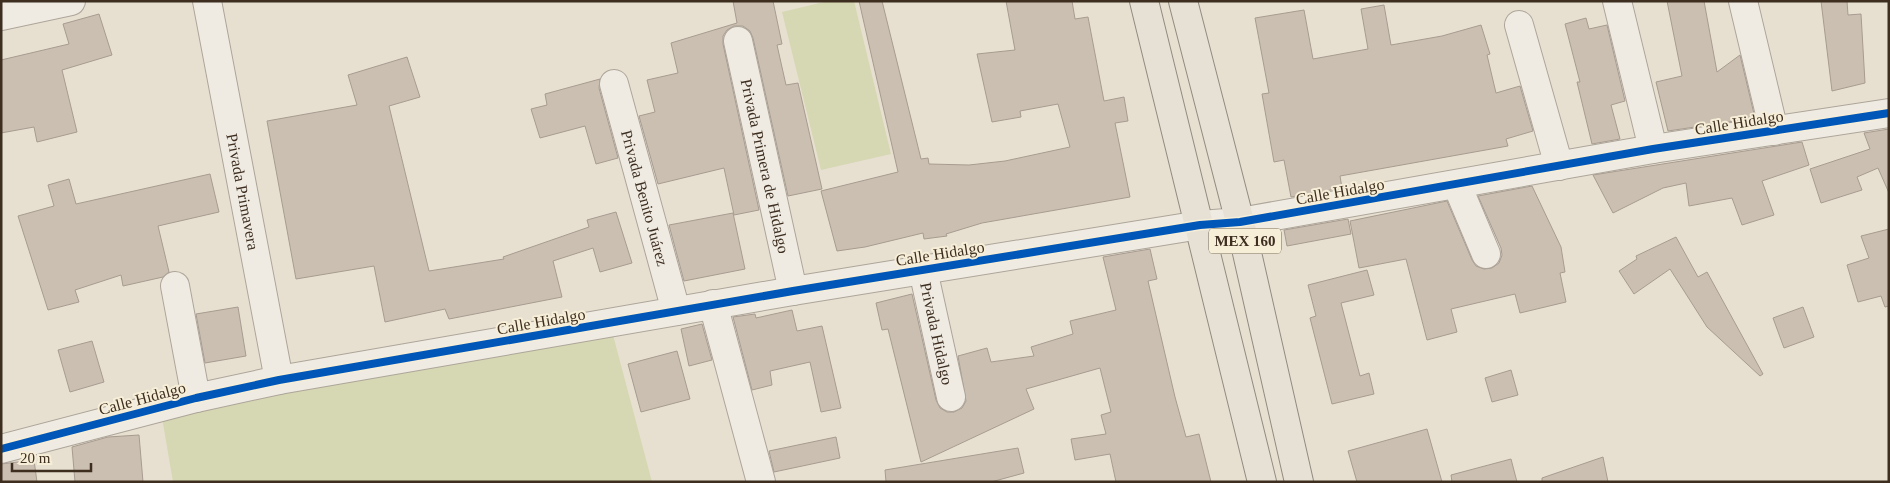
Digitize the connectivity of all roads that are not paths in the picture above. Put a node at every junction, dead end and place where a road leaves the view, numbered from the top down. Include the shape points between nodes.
1 (71, 1) edge
2 (207, 1) edge
3 (1144, 1) edge
4 (1183, 1) edge
5 (1617, 1) edge
6 (1743, 1) edge
7 (1, 16) edge
8 (1519, 25) dead end
9 (738, 41) dead end
10 (614, 84) dead end
11 (1889, 112) edge
12 (1774, 131) junction
13 (1653, 150) junction
14 (1558, 166) junction
15 (1457, 185) junction
16 (1240, 222) junction
17 (1200, 225) junction
18 (1486, 254) dead end
19 (923, 270) junction
20 (175, 286) dead end
21 (793, 291) junction
22 (713, 304) junction
23 (676, 311) junction
24 (279, 380) junction
25 (951, 397) dead end
26 (196, 398) junction
27 (1, 449) edge
28 (761, 482) edge
29 (1262, 482) edge
30 (1299, 482) edge

1 - 7 street
2 - 24 street, Privada Primavera
3 - 17 main road, MEX 160
4 - 16 main road, MEX 160
5 - 13 street
6 - 12 street
8 - 14 street
9 - 21 street, Privada Primera de Hidalgo
10 - 23 street, Privada Benito Juárez
11 - 12 street, Calle Hidalgo
12 - 13 street, Calle Hidalgo
13 - 14 street, Calle Hidalgo
14 - 15 street, Calle Hidalgo
15 - 16 street, Calle Hidalgo
15 - 18 street
16 - 17 street, Calle Hidalgo
16 - 30 main road, MEX 160
17 - 19 street, Calle Hidalgo
17 - 29 main road, MEX 160
19 - 21 street, Calle Hidalgo
19 - 25 street, Privada Hidalgo
20 - 26 street
21 - 22 street, Calle Hidalgo
22 - 23 street, Calle Hidalgo
22 - 28 street
23 - 24 street, Calle Hidalgo
24 - 26 street, Calle Hidalgo
26 - 27 street, Calle Hidalgo

